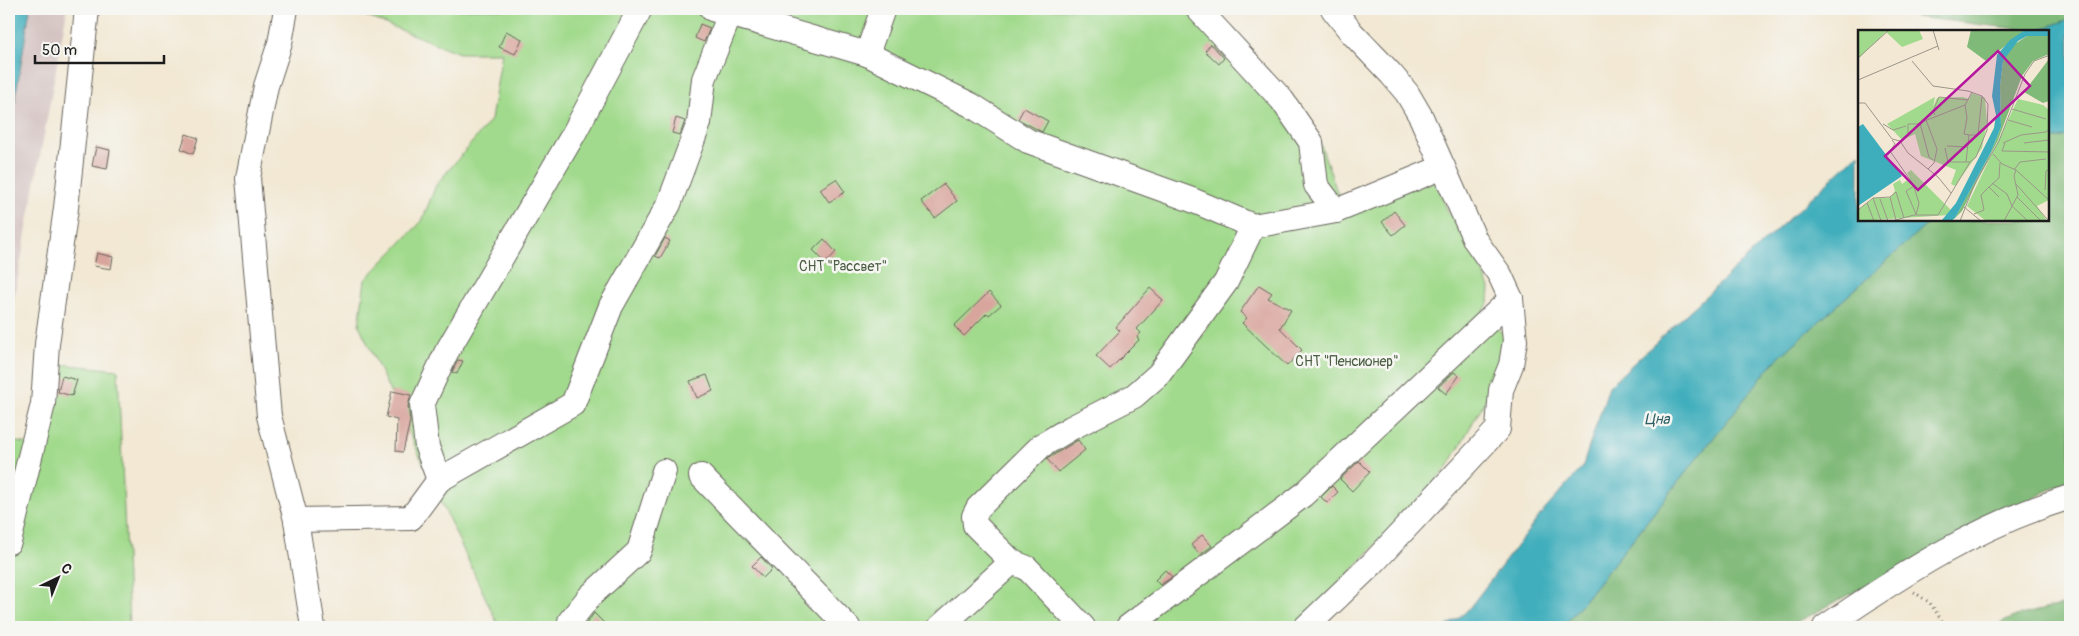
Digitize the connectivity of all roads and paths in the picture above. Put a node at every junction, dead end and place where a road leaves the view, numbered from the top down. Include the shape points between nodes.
1 (87, 9) edge
2 (286, 9) edge
3 (640, 9) edge
4 (883, 9) edge
5 (1198, 9) edge
6 (1333, 9) edge
7 (721, 12) edge
8 (867, 54) junction
9 (1443, 167) junction
10 (1336, 211) junction
11 (1253, 226) junction
12 (1510, 299) junction
13 (664, 470) dead end
14 (700, 476) dead end
15 (438, 480) junction
16 (2070, 498) edge
17 (296, 520) junction
18 (9, 542) edge
19 (1012, 562) junction
20 (1896, 578) junction
21 (313, 627) edge
22 (570, 627) edge
23 (848, 627) edge
24 (940, 627) edge
25 (1083, 627) edge
26 (1128, 627) edge
27 (1306, 627) edge
28 (1825, 627) edge
29 (1946, 627) edge

1 - 18 street via 66,208 47,344 43,404
2 - 17 street via 280,43 266,86 248,178 269,416
3 - 15 street via 573,135 446,353 422,405 426,446
4 - 8 street
5 - 10 street via 1282,100 1311,142 1316,185
6 - 9 street via 1407,93
7 - 8 street
7 - 15 street via 704,79 699,123 669,204 611,306 573,404
8 - 11 street via 971,105 1028,141 1183,196
9 - 10 street
9 - 12 street via 1476,240 1500,275
10 - 11 street
11 - 19 street via 1226,282 1159,374 1134,396 1041,446 978,508 974,516 975,525
12 - 26 street via 1303,495
12 - 27 street via 1515,341 1511,365 1501,390 1498,429 1373,563
13 - 22 street via 639,551 590,596 570,621
14 - 23 street
15 - 17 street via 411,518
16 - 20 street via 1988,527
17 - 21 street
19 - 24 street
19 - 25 street via 1027,568
20 - 28 street
20 - 29 path via 1930,603

